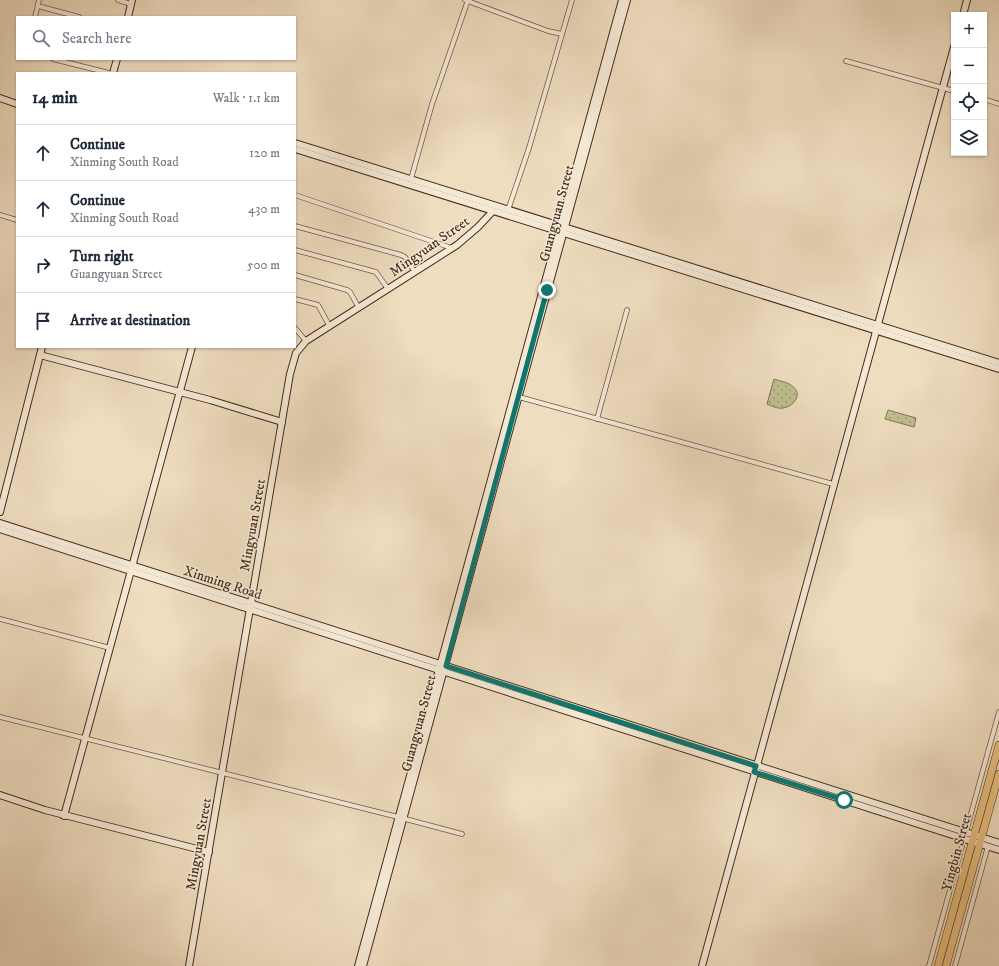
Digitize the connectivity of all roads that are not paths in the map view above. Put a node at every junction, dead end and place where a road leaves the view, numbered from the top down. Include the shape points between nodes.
1 (39, 0) edge
2 (118, 0) edge
3 (467, 0) edge
4 (572, 0) edge
5 (622, 0) edge
6 (627, 0) edge
7 (967, 0) edge
8 (132, 2) edge
9 (38, 6) junction
10 (964, 12) edge
11 (35, 16) edge
12 (75, 16) edge
13 (128, 16) edge
14 (562, 34) junction
15 (954, 48) edge
16 (58, 60) edge
17 (117, 60) edge
18 (846, 61) dead end
19 (105, 72) edge
20 (113, 72) edge
21 (943, 88) junction
22 (951, 90) edge
23 (0, 98) edge
24 (987, 101) edge
25 (16, 104) edge
26 (999, 104) edge
27 (296, 143) edge
28 (296, 149) edge
29 (411, 179) junction
30 (296, 195) edge
31 (508, 210) junction
32 (493, 211) junction
33 (0, 215) edge
34 (16, 220) edge
35 (296, 226) edge
36 (561, 229) junction
37 (452, 248) junction
38 (296, 250) edge
39 (415, 272) junction
40 (296, 275) edge
41 (388, 289) junction
42 (296, 299) edge
43 (359, 308) junction
44 (627, 310) dead end
45 (330, 327) junction
46 (876, 328) junction
47 (296, 329) edge
48 (306, 342) junction
49 (42, 348) edge
50 (192, 348) edge
51 (40, 355) junction
52 (999, 363) edge
53 (999, 369) edge
54 (180, 392) junction
55 (519, 397) junction
56 (597, 419) junction
57 (282, 422) junction
58 (833, 484) junction
59 (0, 512) edge
60 (0, 523) edge
61 (0, 529) edge
62 (131, 569) junction
63 (250, 607) junction
64 (0, 619) edge
65 (110, 648) junction
66 (442, 668) junction
67 (999, 712) edge
68 (0, 717) edge
69 (85, 739) junction
70 (999, 745) edge
71 (755, 769) junction
72 (222, 774) junction
73 (999, 774) edge
74 (0, 795) edge
75 (64, 816) junction
76 (401, 818) junction
77 (462, 834) dead end
78 (965, 836) junction
79 (977, 840) junction
80 (999, 843) edge
81 (988, 846) junction
82 (999, 850) edge
83 (209, 852) junction
84 (189, 966) edge
85 (358, 966) edge
86 (363, 966) edge
87 (702, 966) edge
88 (930, 966) edge
89 (938, 966) edge
90 (946, 966) edge
91 (955, 966) edge

1 - 9 street
2 - 8 street
3 - 14 street
3 - 29 street via 432,104
4 - 14 street
5 - 36 street, Guangyuan Street
6 - 36 street, Guangyuan Street
7 - 10 street
8 - 13 street
9 - 11 street
9 - 12 street
14 - 31 street
15 - 21 street
16 - 19 street
17 - 20 street
18 - 21 street
21 - 22 street
21 - 46 street
23 - 25 street
24 - 26 street
27 - 29 street
28 - 32 street
29 - 31 street
30 - 37 street
31 - 36 street
32 - 36 street
32 - 37 street, Mingyuan Street
33 - 34 street
35 - 39 street via 401,255
36 - 46 street
36 - 55 street, Guangyuan Street
36 - 66 street, Guangyuan Street
37 - 39 street, Mingyuan Street
38 - 41 street via 376,272
39 - 41 street, Mingyuan Street
40 - 43 street via 347,290
41 - 43 street, Mingyuan Street
42 - 45 street via 318,305
43 - 45 street, Mingyuan Street
44 - 56 street
45 - 48 street, Mingyuan Street
46 - 52 street
46 - 53 street
46 - 58 street
47 - 48 street
48 - 57 street, Mingyuan Street via 296,353 293,361
49 - 51 street
50 - 54 street
51 - 54 street
51 - 59 street
54 - 57 street
54 - 62 street
55 - 56 street
55 - 66 street, Guangyuan Street
56 - 58 street
57 - 63 street, Mingyuan Street
58 - 71 street
60 - 62 street, Xinming Road
61 - 62 street, Xinming Road
62 - 63 street, Xinming Road
62 - 65 street
63 - 66 street, Xinming Road
63 - 72 street, Mingyuan Street
64 - 65 street
65 - 69 street
66 - 71 street, Xinming Road
66 - 76 street, Guangyuan Street
67 - 78 street
68 - 69 street
69 - 72 street
69 - 75 street
70 - 79 main road, Yingbin Street
71 - 78 street, Xinming Road
71 - 87 street
72 - 76 street
72 - 83 street, Mingyuan Street
73 - 79 main road, Yingbin Street
74 - 75 street
75 - 83 street
76 - 77 street
76 - 85 street, Guangyuan Street
76 - 86 street, Guangyuan Street
78 - 79 street, Xinming Road
78 - 88 street
79 - 80 street
79 - 81 street
79 - 89 main road, Yingbin Street
79 - 90 main road, Yingbin Street
81 - 82 street
81 - 91 street
83 - 84 street, Mingyuan Street

